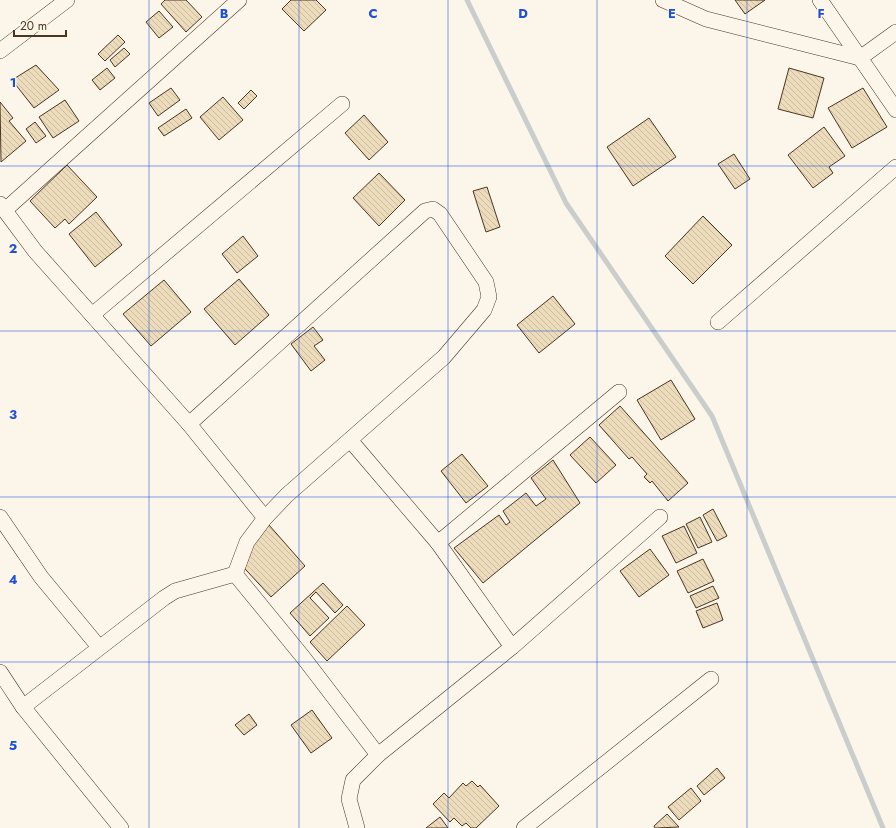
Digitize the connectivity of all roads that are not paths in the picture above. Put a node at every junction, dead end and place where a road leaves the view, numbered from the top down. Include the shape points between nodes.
1 (66, 0) edge
2 (239, 0) edge
3 (663, 0) edge
4 (820, 0) edge
5 (896, 32) edge
6 (0, 51) edge
7 (860, 58) junction
8 (342, 104) dead end
9 (896, 110) edge
10 (894, 173) edge
11 (2, 207) edge
12 (92, 315) junction
13 (718, 322) dead end
14 (619, 392) dead end
15 (189, 424) junction
16 (350, 440) junction
17 (0, 517) edge
18 (265, 518) junction
19 (660, 518) dead end
20 (438, 544) junction
21 (235, 574) junction
22 (99, 647) junction
23 (512, 647) junction
24 (0, 672) edge
25 (711, 678) dead end
26 (23, 707) junction
27 (378, 755) junction
28 (121, 828) edge
29 (357, 828) edge
30 (524, 828) edge

1 - 6 street
2 - 11 street
3 - 7 street via 706,19
4 - 7 street
5 - 7 street
7 - 9 street
8 - 12 street
10 - 13 street
11 - 12 street via 35,251
12 - 15 street
14 - 20 street
15 - 16 street via 425,211 433,209 440,214 486,282 489,297 484,310 444,358
15 - 18 street
16 - 18 street via 287,495
16 - 20 street
17 - 22 street via 41,577
18 - 21 street via 247,542
19 - 23 street
20 - 23 street
21 - 22 street via 175,591
21 - 27 street
22 - 26 street
23 - 27 street
24 - 26 street
25 - 30 street
26 - 28 street
27 - 29 street via 353,780 349,799

